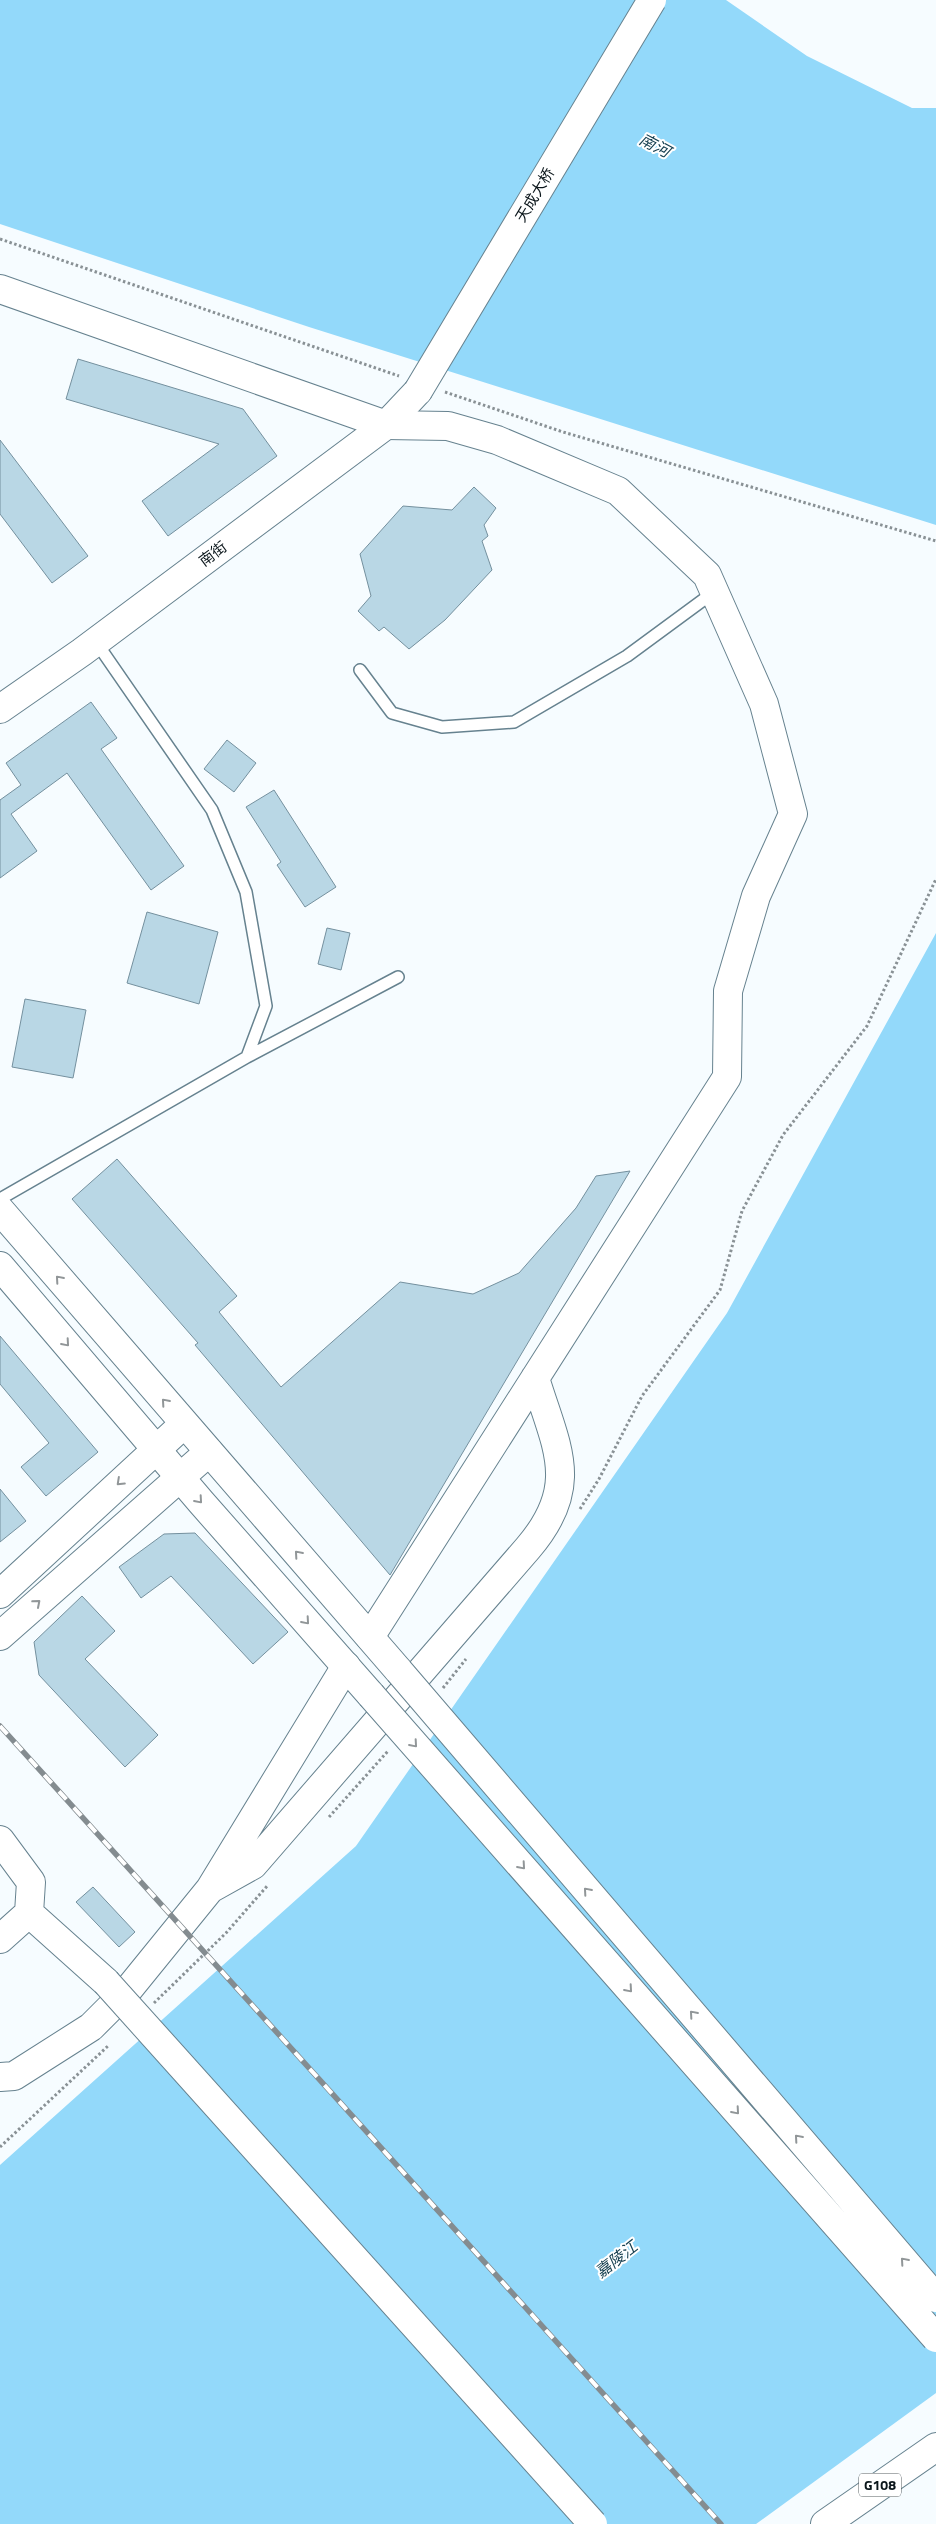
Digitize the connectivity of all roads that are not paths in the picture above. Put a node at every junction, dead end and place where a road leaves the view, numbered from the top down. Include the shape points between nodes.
1 (652, 0) edge
2 (0, 289) edge
3 (421, 386) joint
4 (386, 425) junction
5 (714, 592) junction
6 (96, 642) junction
7 (360, 670) dead end
8 (0, 709) edge
9 (398, 977) dead end
10 (248, 1057) junction
11 (0, 1199) edge
12 (0, 1210) edge
13 (0, 1266) edge
14 (535, 1378) junction
15 (184, 1424) junction
16 (156, 1449) junction
17 (209, 1452) junction
18 (180, 1477) junction
19 (0, 1594) edge
20 (0, 1636) edge
21 (370, 1637) junction
22 (346, 1666) junction
23 (0, 1840) edge
24 (210, 1889) junction
25 (29, 1913) junction
26 (0, 1939) edge
27 (0, 2077) edge
28 (936, 2298) edge
29 (936, 2338) edge
30 (936, 2447) edge
31 (593, 2524) edge
32 (825, 2524) edge

1 - 3 main road, 天成大桥, bridge
2 - 4 main road
3 - 4 main road, 南街
4 - 5 main road via 448,426 497,440 618,490 707,575
4 - 6 main road, 南街
5 - 7 lane via 627,656 514,722 442,726 392,713
5 - 14 main road via 764,704 793,814 756,896 728,991 727,1077
6 - 8 main road, 南街
6 - 10 lane via 212,810 246,892 266,1006
9 - 10 lane
10 - 11 lane
15 -> 12 main road
13 -> 16 main road
14 - 21 main road
14 - 24 main road via 554,1434 561,1469 555,1504 539,1535 253,1865
15 - 16 main road
15 - 17 main road
16 - 18 main road
16 -> 19 main road
17 - 18 main road
21 -> 17 main road
20 -> 18 main road
18 -> 22 main road
28 -> 21 main road, bridge
22 - 24 main road
22 -> 29 main road, bridge
23 - 25 main road via 31,1882
24 - 27 main road via 128,1990 91,2027 14,2076
25 - 26 main road
25 - 31 main road, bridge via 106,1982
30 - 32 main road, G108

